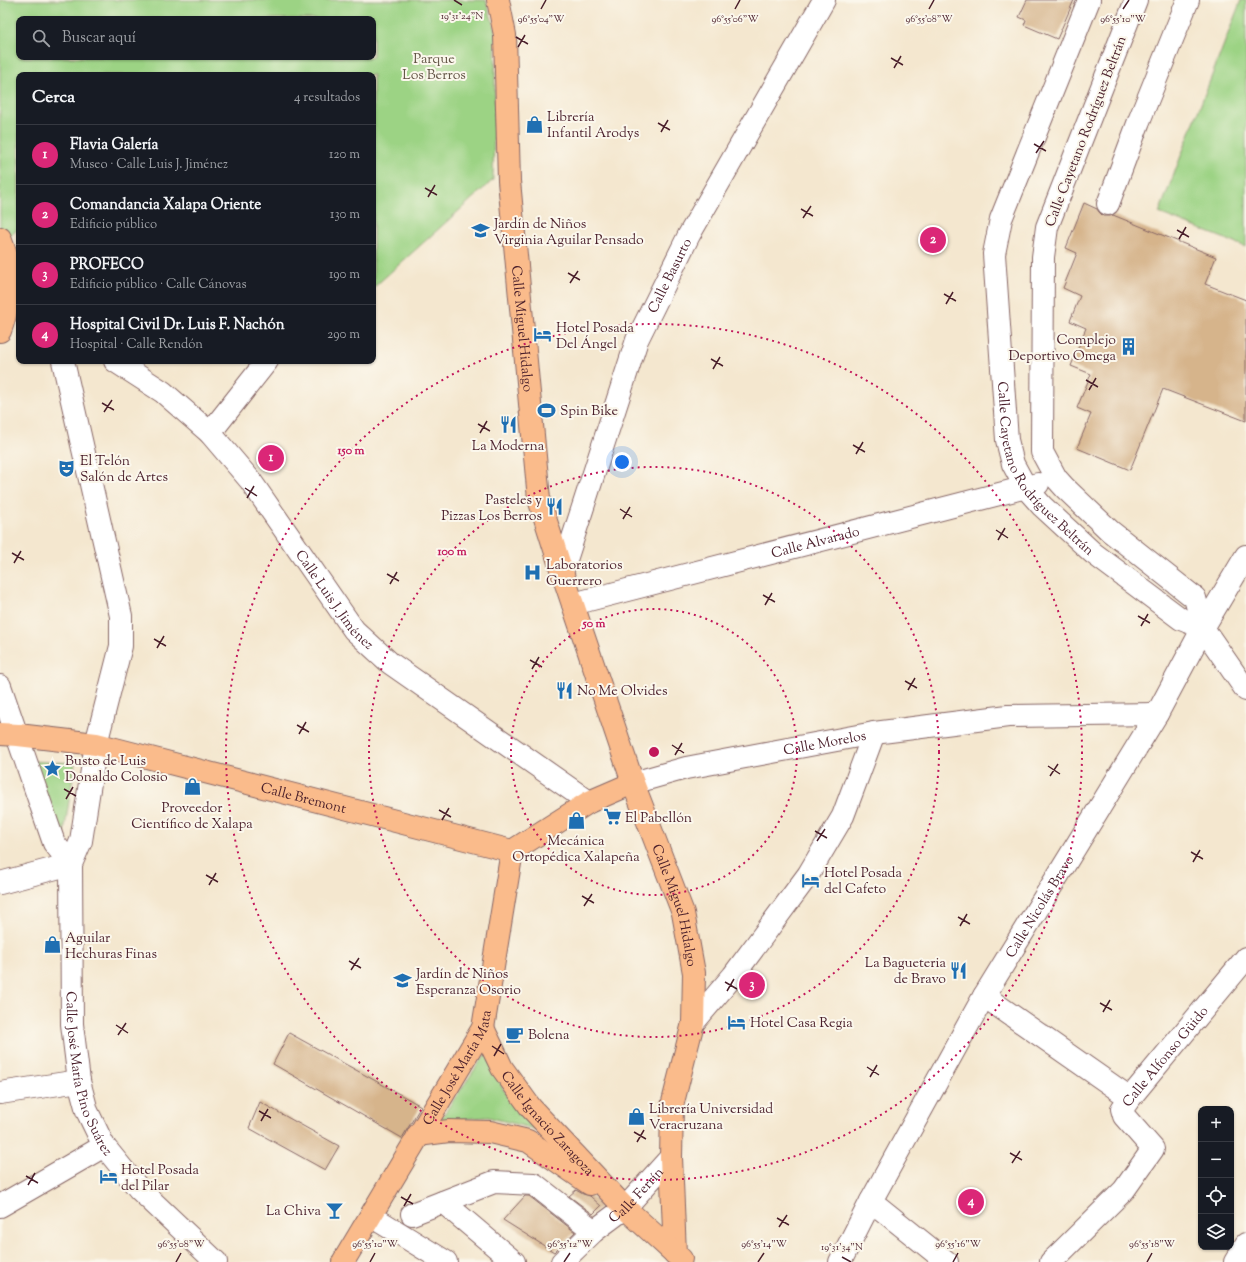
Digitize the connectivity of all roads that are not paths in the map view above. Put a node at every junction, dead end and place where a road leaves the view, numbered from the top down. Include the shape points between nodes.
1 (498, 0) edge
2 (824, 0) edge
3 (1089, 0) edge
4 (1136, 0) edge
5 (1188, 0) edge
6 (1108, 204) dead end
7 (0, 238) edge
8 (9, 297) edge
9 (0, 331) edge
10 (65, 364) edge
11 (120, 364) edge
12 (265, 364) edge
13 (210, 433) junction
14 (1056, 478) junction
15 (1026, 488) junction
16 (1246, 556) edge
17 (562, 572) junction
18 (573, 604) junction
19 (1204, 628) junction
20 (0, 686) edge
21 (1246, 690) edge
22 (1157, 714) junction
23 (874, 733) junction
24 (9, 735) edge
25 (96, 744) junction
26 (633, 783) junction
27 (590, 802) junction
28 (512, 851) junction
29 (71, 864) junction
30 (0, 883) edge
31 (1246, 958) edge
32 (984, 996) junction
33 (694, 1023) junction
34 (483, 1028) junction
35 (79, 1081) junction
36 (0, 1093) edge
37 (1130, 1098) junction
38 (418, 1135) junction
39 (104, 1146) junction
40 (671, 1158) junction
41 (871, 1201) junction
42 (443, 1202) junction
43 (0, 1206) edge
44 (625, 1208) junction
45 (412, 1214) dead end
46 (371, 1216) junction
47 (594, 1231) junction
48 (1246, 1244) edge
49 (680, 1258) edge
50 (216, 1262) edge
51 (343, 1262) edge
52 (446, 1262) edge
53 (514, 1262) edge
54 (562, 1262) edge
55 (840, 1262) edge
56 (947, 1262) edge
57 (1051, 1262) edge
58 (1235, 1262) edge

1 - 17 main road, Calle Miguel Hidalgo via 505,35 509,181 539,499
2 - 17 street, Calle Basurto via 689,235 637,340
3 - 15 street, Calle Cayetano Rodríguez Beltrán via 1001,219 994,254 1006,440 1013,464
4 - 14 street, Calle Cayetano Rodríguez Beltrán via 1047,227 1043,257 1042,452
5 - 6 street
7 - 8 main road via 9,266
8 - 9 main road
10 - 25 street, Calle José María Pino Suárez via 121,616 121,646
11 - 13 street, Calle Luis J. Jiménez via 163,392
12 - 13 street
13 - 27 street, Calle Luis J. Jiménez via 250,480 354,630 390,663
14 - 15 street, Calle Alvarado
14 - 19 street, Calle Cayetano Rodríguez Beltrán via 1110,531 1195,598
15 - 18 street, Calle Alvarado
15 - 19 street, Calle Cayetano Rodríguez Beltrán via 1093,553 1181,619
16 - 19 street, Calle Nicolás Bravo
17 - 18 main road, Calle Miguel Hidalgo
18 - 26 main road, Calle Miguel Hidalgo
19 - 21 street, Calle Cayetano Rodríguez Beltrán
19 - 22 street, Calle Nicolás Bravo
20 - 24 street
22 - 23 street, Calle Morelos via 1008,716
22 - 32 street, Calle Nicolás Bravo
23 - 26 street, Calle Morelos via 686,768
23 - 33 street via 843,816 808,875 733,976
24 - 25 main road, Calle Bremont
24 - 29 street via 54,843
25 - 28 main road, Calle Bremont
25 - 29 street, Calle José María Pino Suárez via 80,841
26 - 27 main road, Calle Morelos
26 - 33 main road, Calle Miguel Hidalgo via 683,913 694,973
27 - 28 main road, Calle Morelos
28 - 34 main road, Calle José María Mata
29 - 30 street
29 - 35 street, Calle José María Pino Suárez via 72,1024
31 - 37 street, Calle Alfonso Güido
32 - 37 street
32 - 41 street, Calle Nicolás Bravo
33 - 40 main road, Calle Miguel Hidalgo via 672,1106
34 - 38 main road, Calle José María Mata
34 - 44 main road, Calle Ignacio Zaragoza via 502,1068 531,1108
35 - 36 street
35 - 39 street, Calle José María Pino Suárez via 87,1111
37 - 57 street, Calle Alfonso Güido via 1122,1110 1124,1116 1153,1149 1124,1190
38 - 44 main road, Calle Ignacio Zaragoza via 449,1131 490,1132 528,1141
38 - 46 main road, Calle José María Mata
39 - 43 street
39 - 50 street, Calle José María Pino Suárez via 138,1189
40 - 44 street, Calle Ferrín
40 - 49 main road, Calle Miguel Hidalgo
41 - 55 street, Calle Nicolás Bravo
41 - 56 street
42 - 45 street
42 - 47 street via 494,1182 534,1184
42 - 53 street
44 - 47 street, Calle Ferrín
44 - 49 main road, Calle Ignacio Zaragoza
46 - 51 main road, Calle José María Mata
46 - 52 street
47 - 54 street, Calle Ferrín
48 - 58 street

